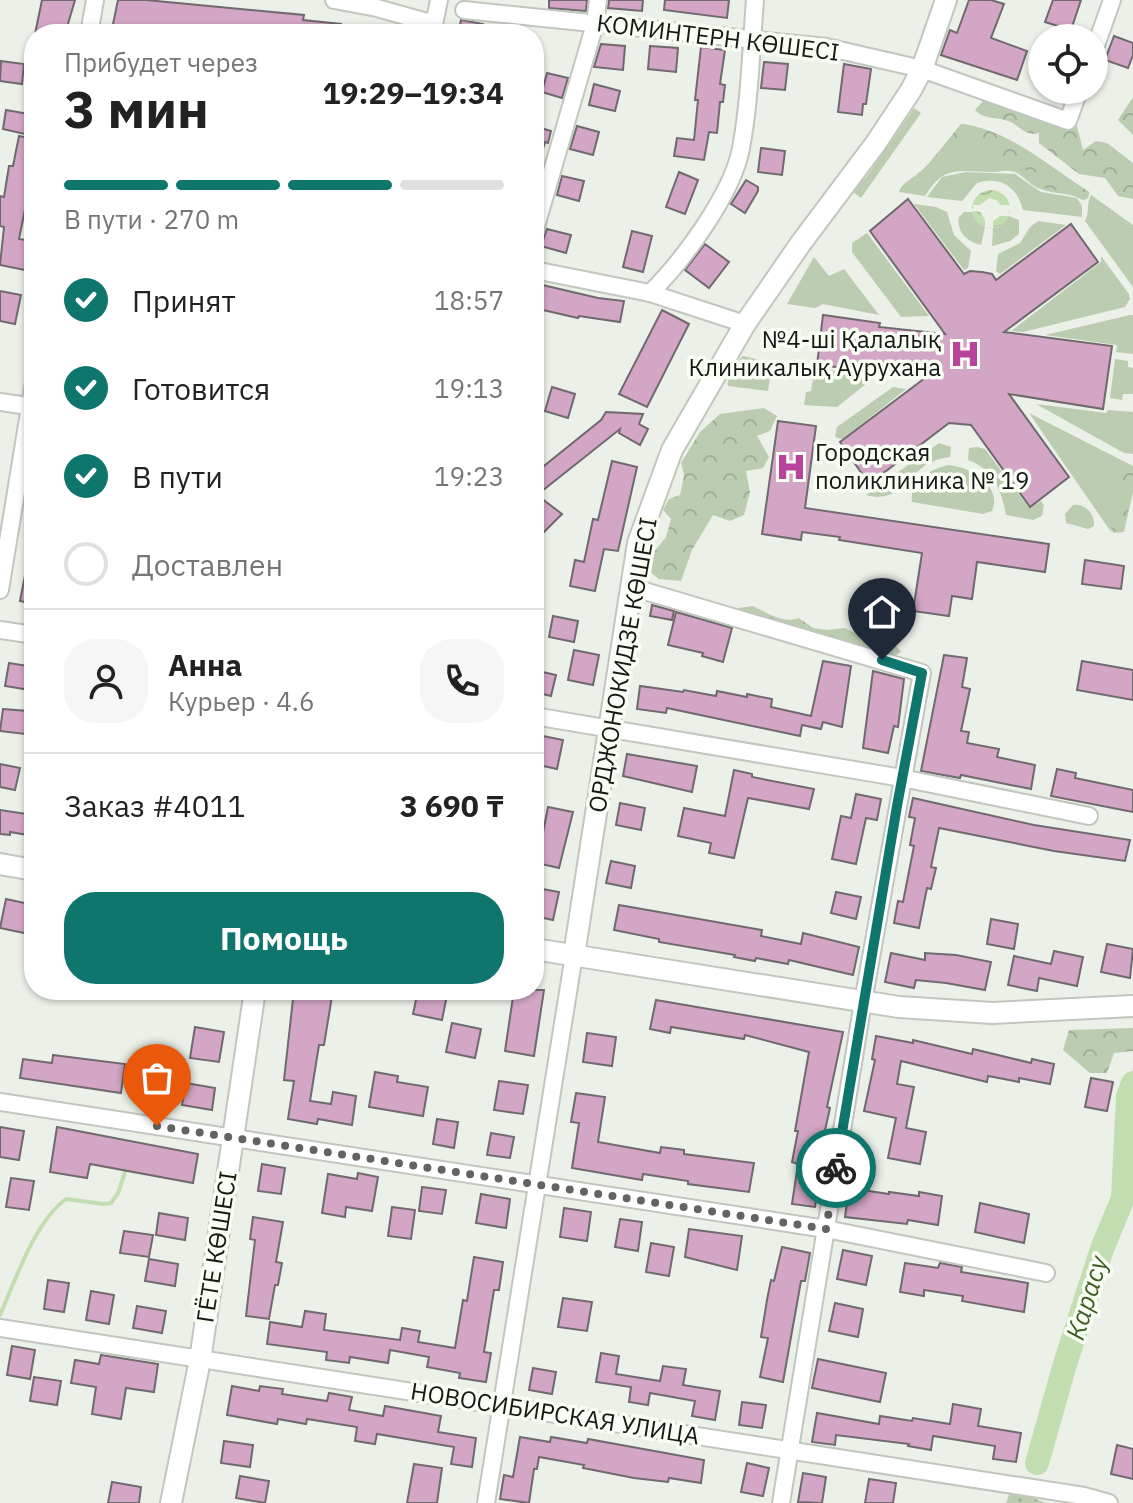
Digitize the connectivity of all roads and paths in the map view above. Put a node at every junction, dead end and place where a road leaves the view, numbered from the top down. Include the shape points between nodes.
1 (95, 0) edge
2 (334, 0) edge
3 (439, 0) edge
4 (598, 0) edge
5 (755, 0) edge
6 (946, 0) edge
7 (1112, 0) edge
8 (464, 10) dead end
9 (91, 24) edge
10 (420, 24) edge
11 (434, 24) edge
12 (595, 24) junction
13 (1104, 24) edge
14 (751, 40) junction
15 (922, 69) junction
16 (1074, 104) edge
17 (544, 199) edge
18 (544, 272) edge
19 (650, 293) junction
20 (745, 324) junction
21 (0, 402) edge
22 (24, 406) edge
23 (24, 453) edge
24 (631, 587) junction
25 (0, 590) edge
26 (0, 630) edge
27 (24, 634) edge
28 (544, 718) edge
29 (611, 729) junction
30 (902, 778) junction
31 (1089, 816) dead end
32 (0, 864) edge
33 (24, 868) edge
34 (544, 950) edge
35 (574, 955) junction
36 (254, 1000) edge
37 (863, 1002) junction
38 (1133, 1006) edge
39 (0, 1102) edge
40 (233, 1139) junction
41 (535, 1184) junction
42 (826, 1229) junction
43 (1046, 1273) dead end
44 (0, 1328) edge
45 (200, 1360) junction
46 (503, 1404) junction
47 (790, 1451) junction
48 (1082, 1499) edge
49 (171, 1503) edge
50 (486, 1503) edge
51 (781, 1503) edge
52 (1109, 1503) edge

1 - 9 street
2 - 10 street
3 - 11 street
4 - 12 street
5 - 14 street
6 - 15 main road, ОРДЖОНОКИДЗЕ КӨШЕСІ
7 - 13 street
8 - 12 street, КОМИНТЕРН КӨШЕСІ
12 - 14 street, КОМИНТЕРН КӨШЕСІ
12 - 17 street
14 - 15 street, КОМИНТЕРН КӨШЕСІ via 826,47
14 - 19 street via 741,150 727,190
15 - 16 street, КОМИНТЕРН КӨШЕСІ via 1068,121
15 - 20 main road, ОРДЖОНОКИДЗЕ КӨШЕСІ via 876,143
18 - 19 street
19 - 20 street
20 - 24 main road, ОРДЖОНОКИДЗЕ КӨШЕСІ via 672,450 638,543
21 - 22 street
23 - 25 street
24 - 29 main road, ОРДЖОНОКИДЗЕ КӨШЕСІ
24 - 30 street via 922,673
26 - 27 street
28 - 29 street
29 - 30 street
29 - 35 main road, ОРДЖОНОКИДЗЕ КӨШЕСІ
30 - 31 street
30 - 37 street
32 - 33 main road
34 - 35 main road
35 - 37 main road
35 - 41 street
36 - 40 main road, ГЁТЕ КӨШЕСІ
37 - 38 main road via 992,1013
37 - 42 street
39 - 40 street
40 - 41 street
40 - 45 main road, ГЁТЕ КӨШЕСІ
41 - 42 street
41 - 46 street
42 - 43 street
42 - 47 street
44 - 45 street, НОВОСИБИРСКАЯ УЛИЦА
45 - 46 street, НОВОСИБИРСКАЯ УЛИЦА
45 - 49 main road, ГЁТЕ КӨШЕСІ
46 - 47 street, НОВОСИБИРСКАЯ УЛИЦА
46 - 50 street
47 - 48 street, НОВОСИБИРСКАЯ УЛИЦА
47 - 51 street
48 - 52 street, НОВОСИБИРСКАЯ УЛИЦА

